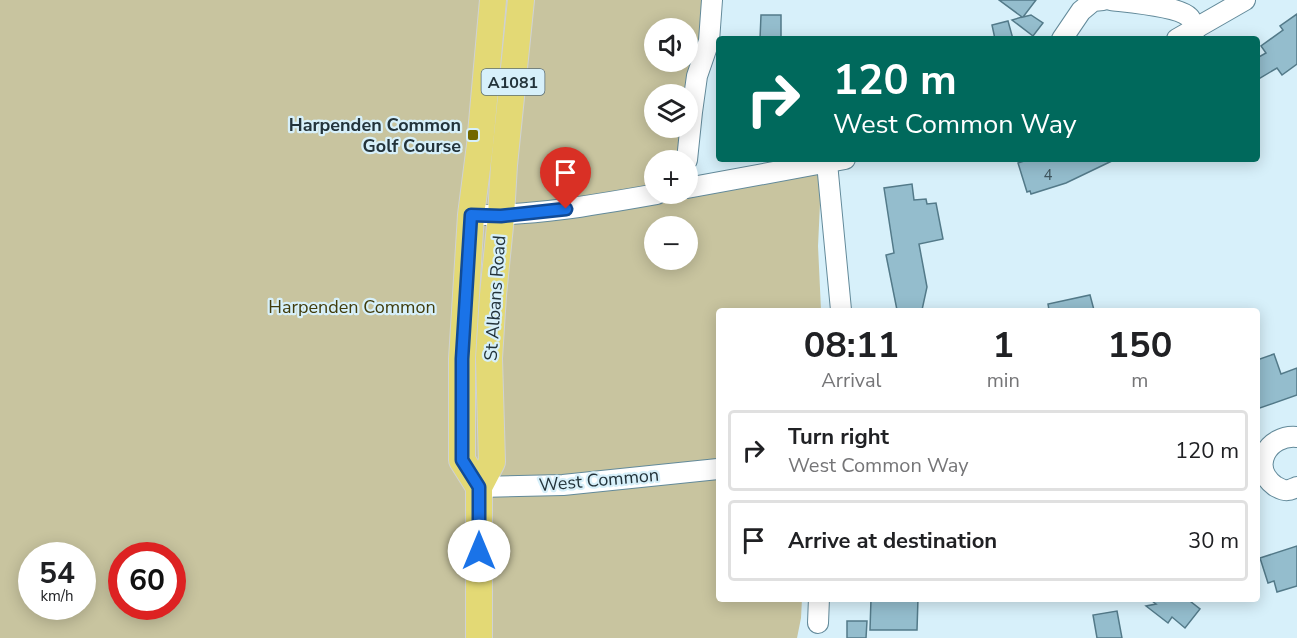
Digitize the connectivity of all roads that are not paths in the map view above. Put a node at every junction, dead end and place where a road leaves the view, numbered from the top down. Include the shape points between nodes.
1 (493, 0) edge
2 (521, 0) edge
3 (712, 0) edge
4 (1093, 0) edge
5 (1103, 0) edge
6 (1111, 0) edge
7 (1245, 0) edge
8 (1196, 29) junction
9 (1064, 36) edge
10 (1183, 36) edge
11 (688, 150) edge
12 (830, 162) edge
13 (836, 162) edge
14 (698, 186) edge
15 (644, 196) edge
16 (471, 215) junction
17 (501, 216) junction
18 (841, 308) edge
19 (1297, 437) edge
20 (716, 469) edge
21 (479, 487) junction
22 (1297, 487) edge
23 (819, 602) edge
24 (818, 623) dead end
25 (479, 638) edge

1 - 16 main road, St Albans Road / A1081
2 - 17 main road, St Albans Road / A1081
3 - 11 street via 709,41 698,76
4 - 5 street
4 - 9 street
6 - 8 street via 1180,11
7 - 8 street
8 - 10 street
12 - 14 street
13 - 18 street
15 - 17 street
16 - 17 street
16 - 21 main road, St Albans Road / A1081 via 462,359 462,460
17 - 21 main road, St Albans Road / A1081 via 489,358 492,462
19 - 22 street via 1271,445 1263,458 1263,467 1272,484 1280,489
20 - 21 street, West Common via 563,485
21 - 25 main road, St Albans Road / A1081
23 - 24 street

